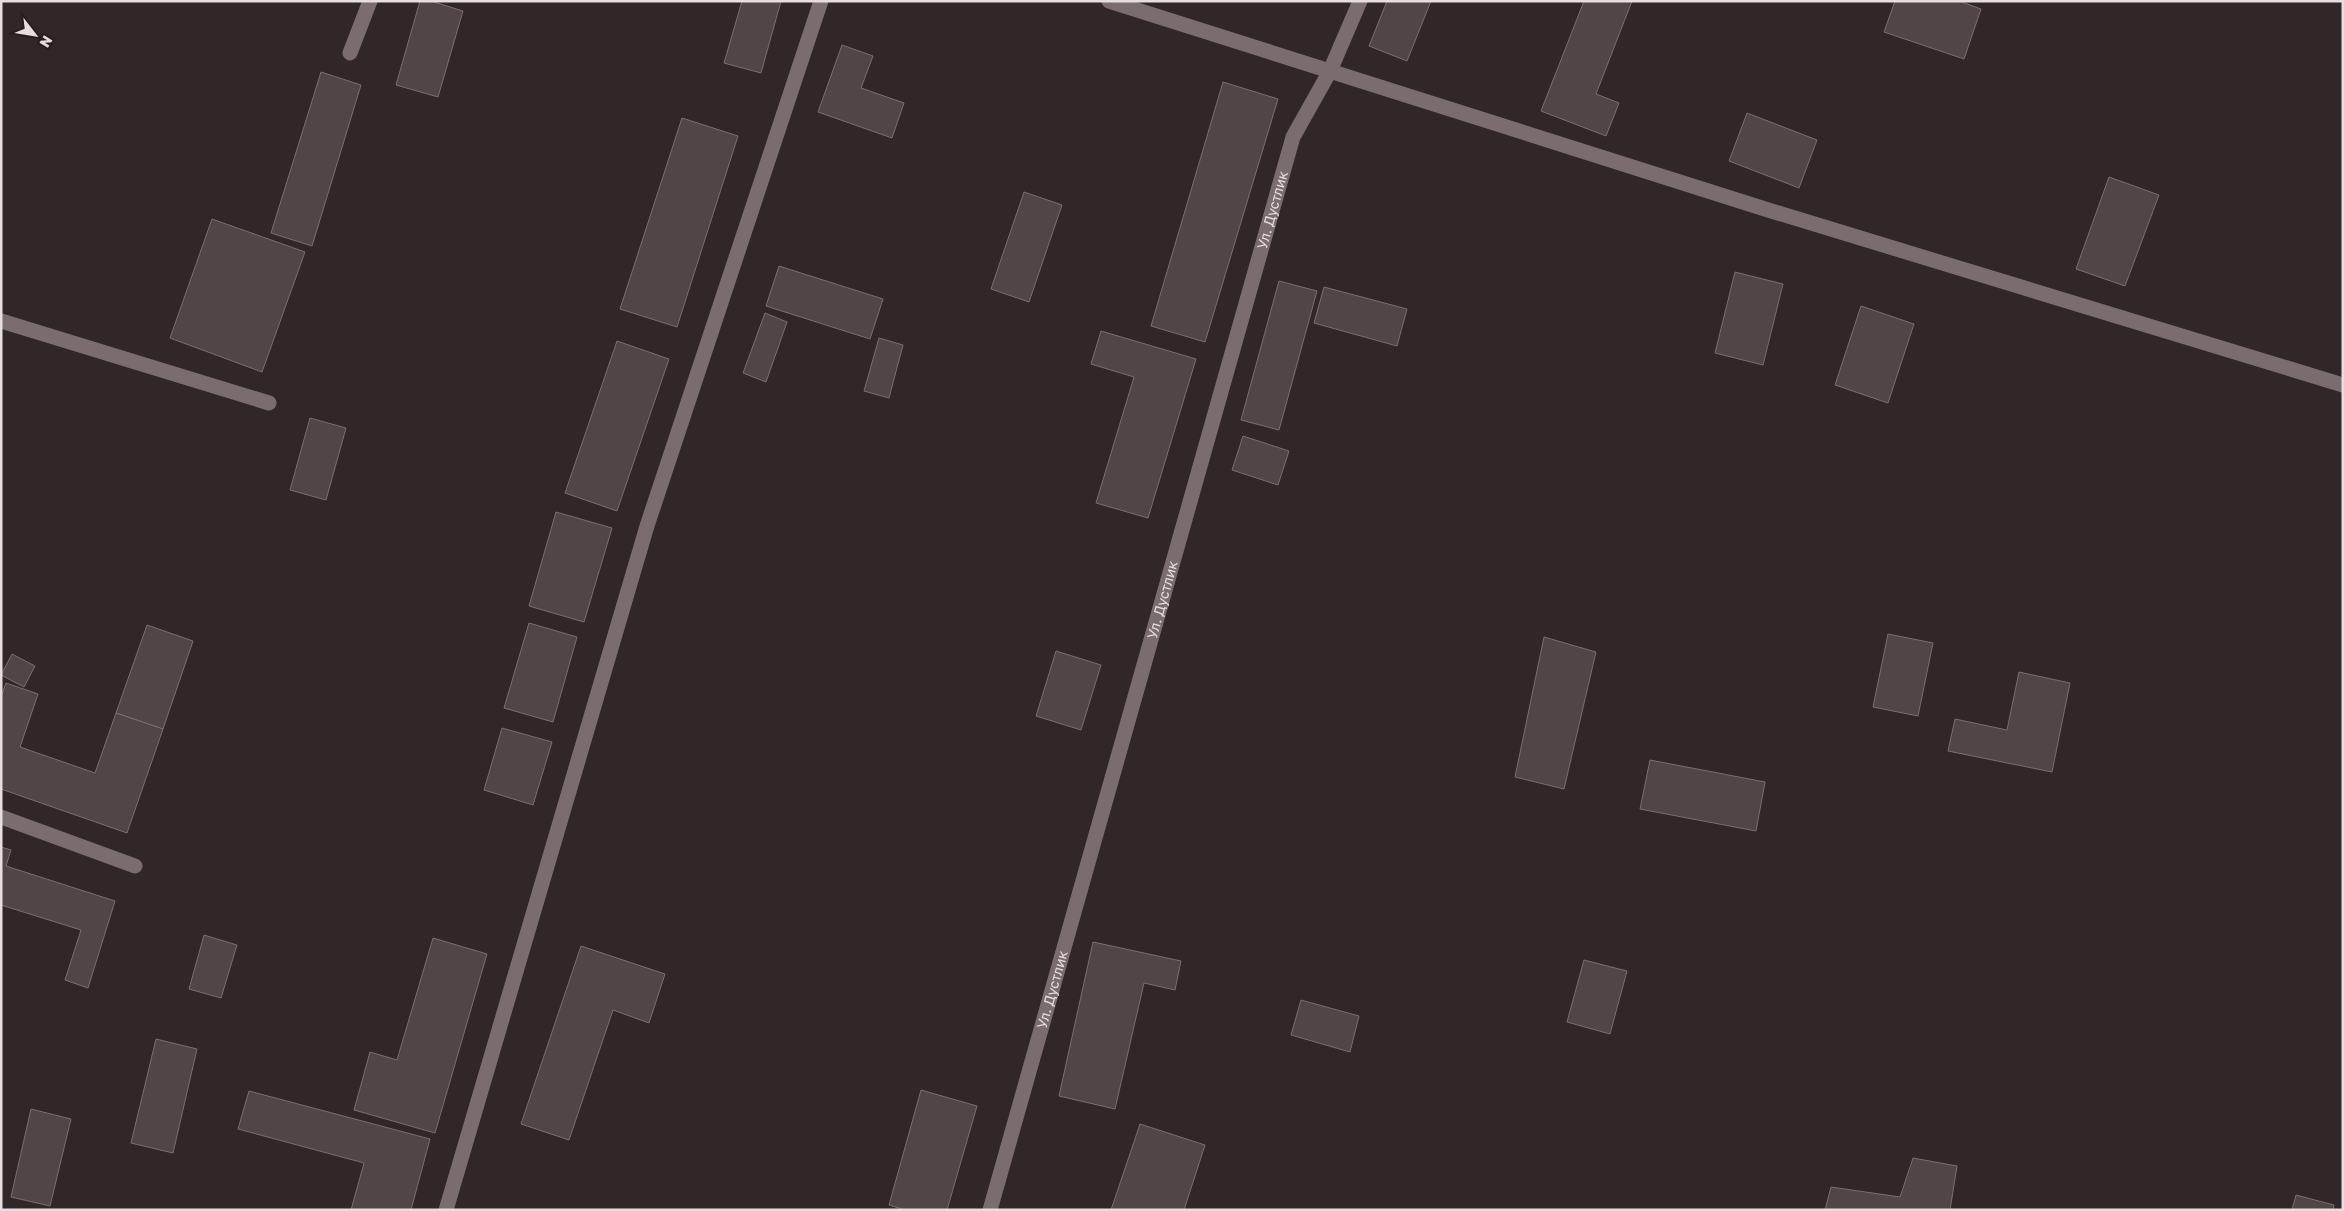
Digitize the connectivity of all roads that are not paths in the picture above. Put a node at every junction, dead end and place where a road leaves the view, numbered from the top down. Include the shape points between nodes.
1 (370, 1) edge
2 (821, 1) edge
3 (1109, 1) edge
4 (1360, 1) edge
5 (350, 53) dead end
6 (1330, 71) junction
7 (1, 320) edge
8 (2343, 385) edge
9 (269, 403) dead end
10 (1, 817) edge
11 (135, 866) dead end
12 (446, 1210) edge
13 (990, 1210) edge

1 - 5 street
2 - 12 street via 647,526
3 - 6 street
4 - 6 street, Ул. Дустлик
6 - 8 street via 1765,209
6 - 13 street, Ул. Дустлик via 1293,137
7 - 9 street
10 - 11 street

